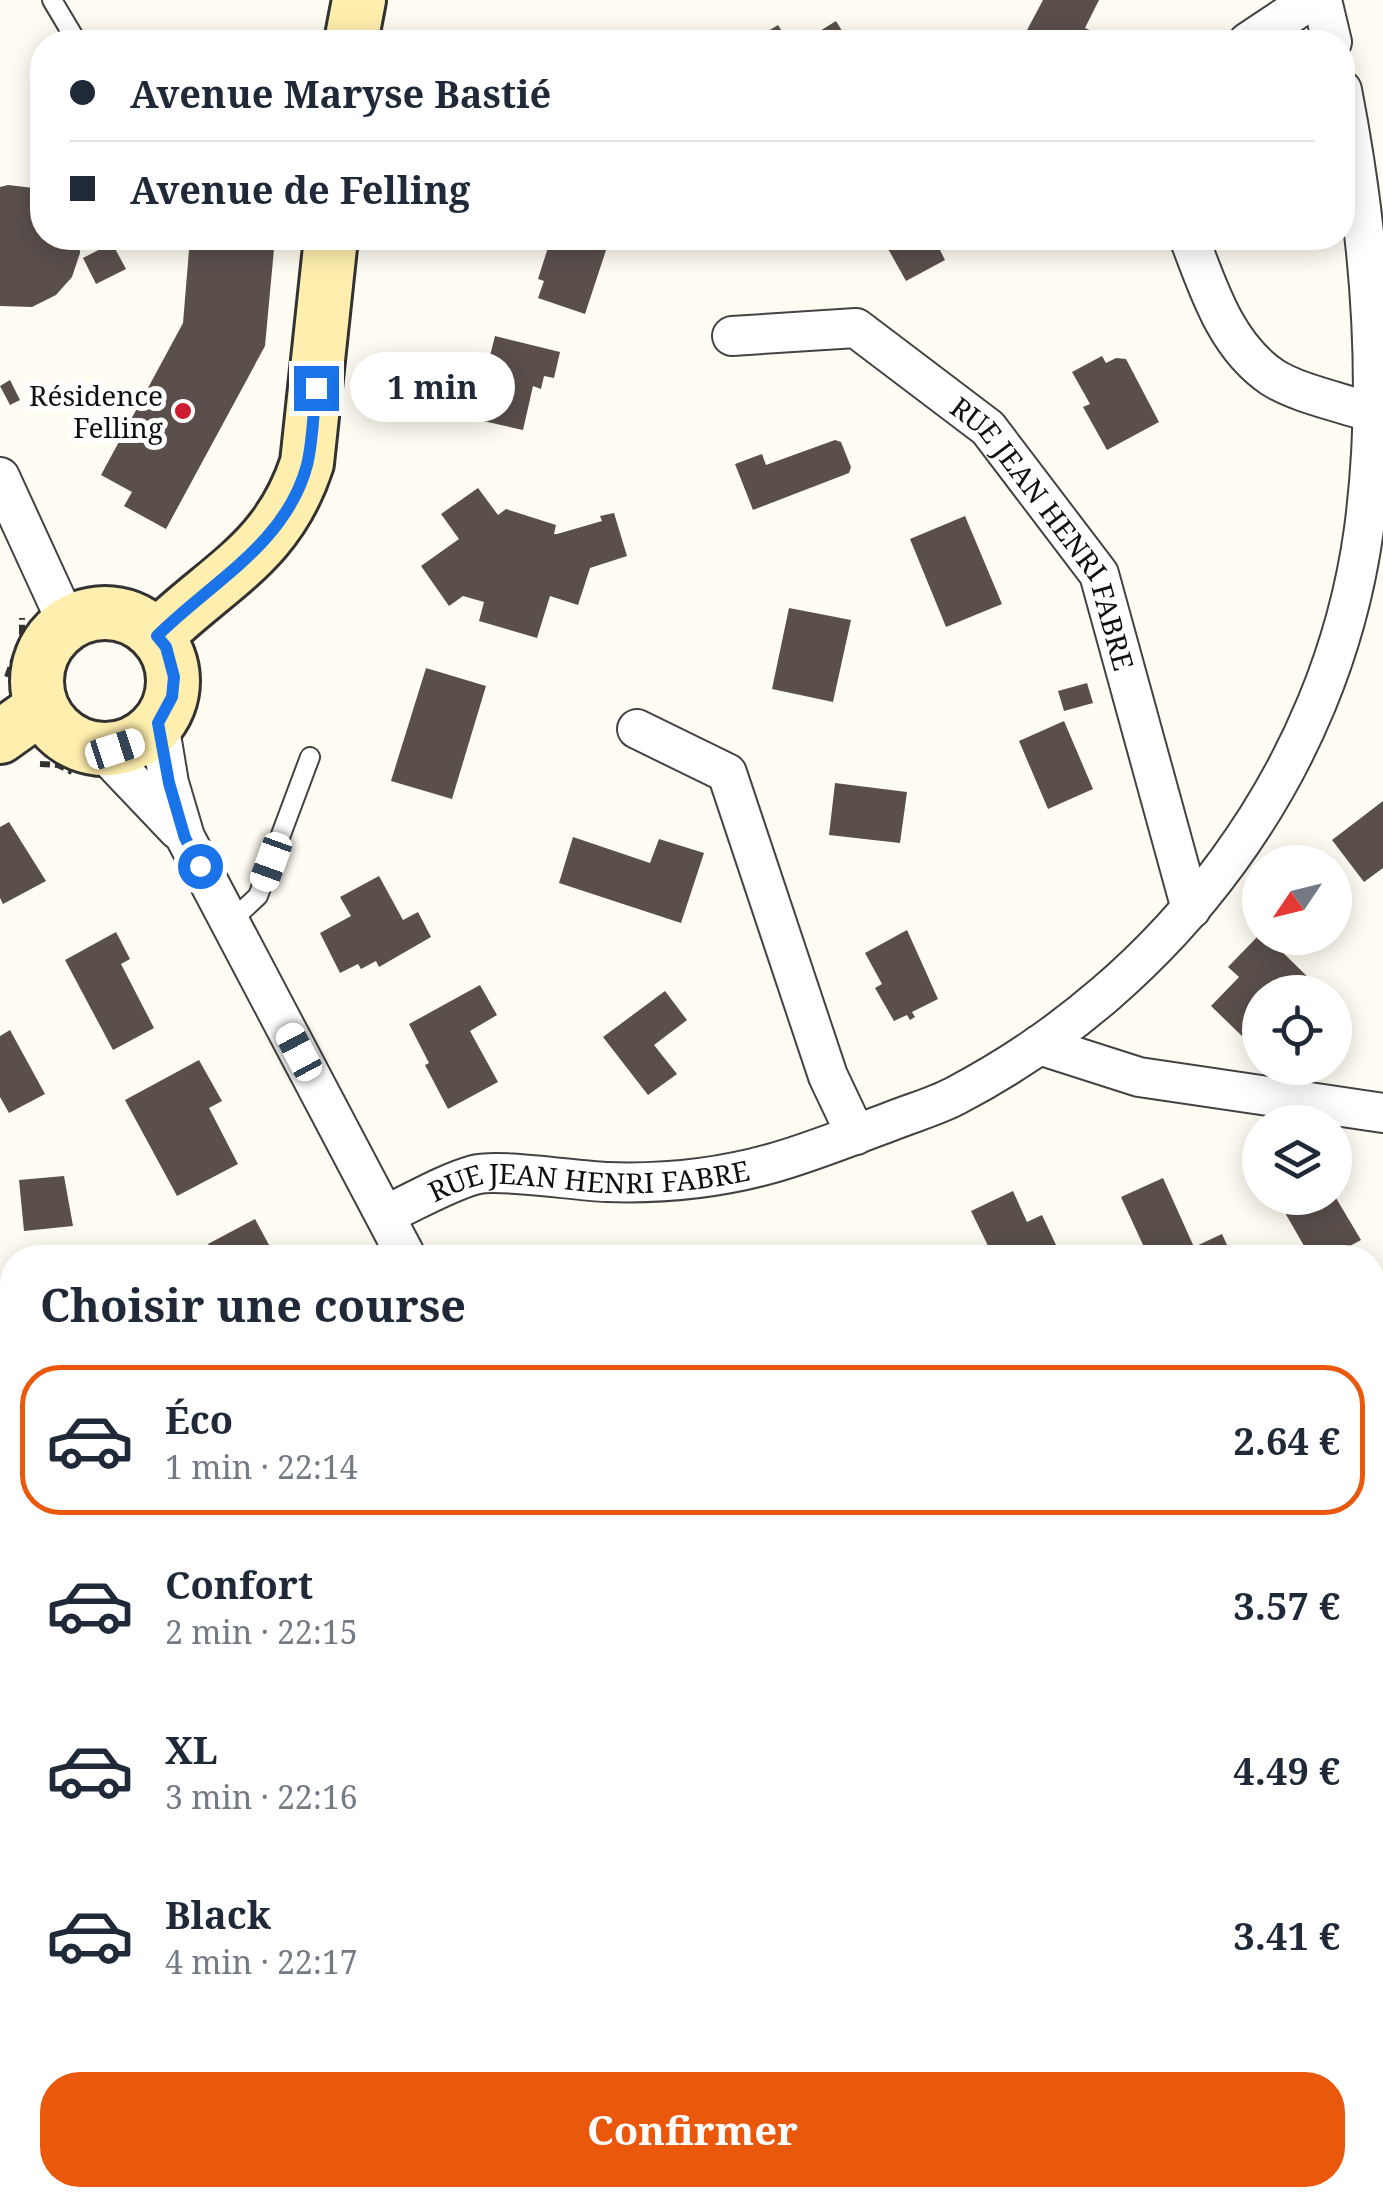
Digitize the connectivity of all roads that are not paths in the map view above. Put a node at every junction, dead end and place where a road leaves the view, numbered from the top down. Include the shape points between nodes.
1 (52, 0) edge
2 (360, 0) edge
3 (1311, 0) edge
4 (1322, 0) edge
5 (69, 30) edge
6 (354, 30) edge
7 (1266, 30) edge
8 (1329, 30) edge
9 (1355, 157) edge
10 (330, 250) edge
11 (1194, 250) edge
12 (732, 336) dead end
13 (1375, 414) junction
14 (2, 485) edge
15 (44, 614) junction
16 (157, 636) junction
17 (23, 696) junction
18 (158, 723) junction
19 (638, 730) dead end
20 (12, 752) edge
21 (310, 757) dead end
22 (89, 761) junction
23 (185, 838) junction
24 (1191, 910) junction
25 (230, 922) junction
26 (1039, 1044) junction
27 (1383, 1114) edge
28 (856, 1134) junction
29 (385, 1215) junction
30 (400, 1245) edge

1 - 5 lane
2 - 6 street
3 - 7 street
4 - 8 street
9 - 13 street, RUE JEAN HENRI FABRE
10 - 16 street via 308,463 298,490 256,551
11 - 13 street via 1215,305 1246,355 1274,378
12 - 24 street, RUE JEAN HENRI FABRE via 856,328 988,428 1100,574
13 - 24 street, RUE JEAN HENRI FABRE via 1356,574 1316,711 1254,826
14 - 15 street
15 - 16 street via 126,615
15 - 17 street via 52,638
16 - 18 street via 174,677
17 - 20 street
17 - 22 street
18 - 22 street via 136,742
18 - 23 street
19 - 28 street via 727,773 828,1076
21 - 25 lane via 258,896
22 - 23 street
23 - 25 street
24 - 26 street, RUE JEAN HENRI FABRE via 1113,986
25 - 29 street
26 - 27 street via 1139,1077
26 - 28 street, RUE JEAN HENRI FABRE via 952,1098
28 - 29 street, RUE JEAN HENRI FABRE via 772,1164 705,1176 612,1182 478,1174
29 - 30 street

